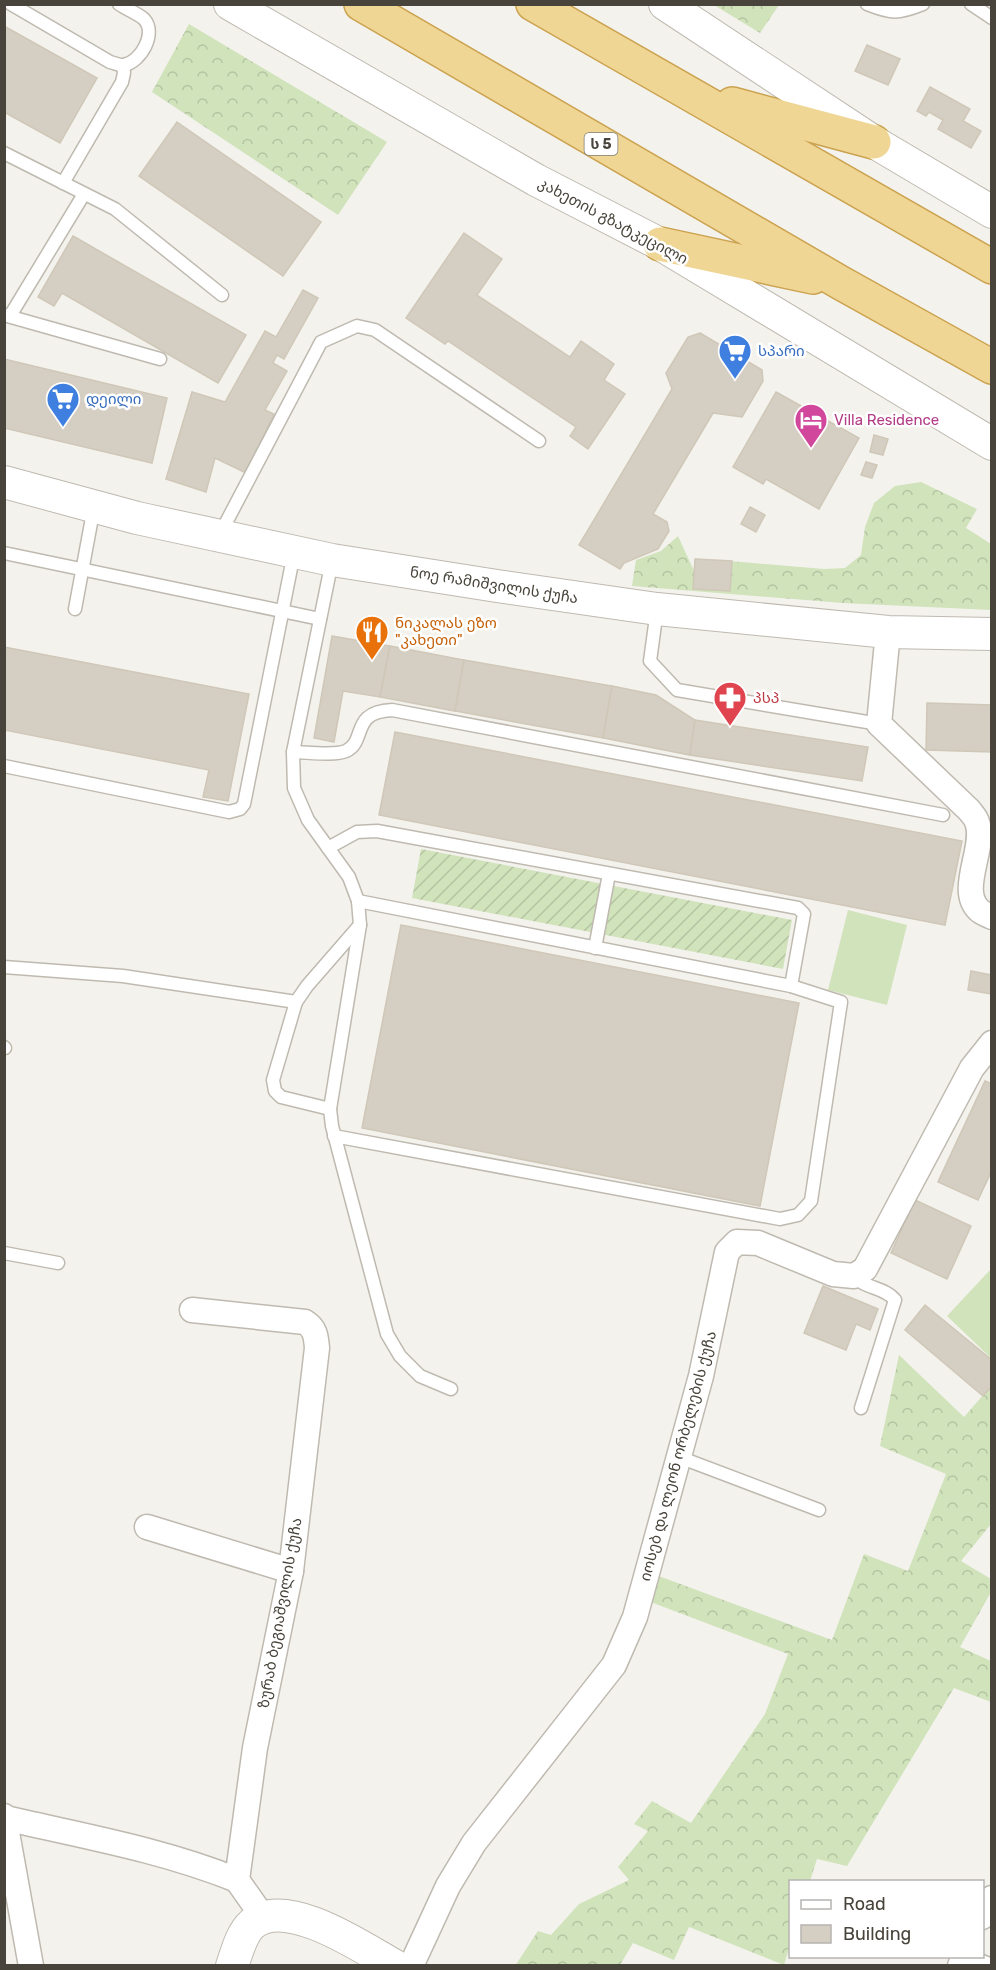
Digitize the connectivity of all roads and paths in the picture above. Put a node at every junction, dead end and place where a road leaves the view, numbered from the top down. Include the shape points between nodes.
1 (11, 4) edge
2 (119, 4) edge
3 (230, 4) edge
4 (361, 4) edge
5 (533, 4) edge
6 (665, 4) edge
7 (867, 4) edge
8 (922, 4) edge
9 (971, 4) edge
10 (992, 18) edge
11 (123, 65) junction
12 (686, 92) junction
13 (874, 142) junction
14 (4, 153) edge
15 (63, 183) junction
16 (84, 194) junction
17 (992, 213) edge
18 (660, 244) junction
19 (992, 267) edge
20 (841, 283) junction
21 (222, 295) dead end
22 (7, 316) edge
23 (160, 359) dead end
24 (985, 368) edge
25 (539, 441) dead end
26 (992, 444) edge
27 (4, 482) edge
28 (94, 506) junction
29 (219, 536) junction
30 (295, 552) junction
31 (4, 553) edge
32 (332, 560) junction
33 (82, 569) junction
34 (75, 609) dead end
35 (657, 609) junction
36 (283, 611) junction
37 (320, 619) junction
38 (888, 632) junction
39 (992, 634) edge
40 (879, 724) junction
41 (294, 752) junction
42 (4, 766) edge
43 (943, 815) dead end
44 (328, 848) junction
45 (609, 874) junction
46 (358, 901) junction
47 (992, 917) edge
48 (360, 925) junction
49 (595, 948) junction
50 (4, 967) edge
51 (790, 986) junction
52 (296, 1002) junction
53 (992, 1043) edge
54 (330, 1110) junction
55 (334, 1136) junction
56 (4, 1253) edge
57 (58, 1263) dead end
58 (854, 1276) junction
59 (192, 1310) dead end
60 (451, 1389) dead end
61 (861, 1408) dead end
62 (679, 1457) junction
63 (819, 1509) dead end
64 (147, 1527) dead end
65 (291, 1570) junction
66 (6, 1828) edge
67 (237, 1880) junction
68 (992, 1898) edge
69 (984, 1913) edge
70 (263, 1917) junction
71 (975, 1958) edge
72 (32, 1965) edge
73 (232, 1965) edge
74 (395, 1965) edge
75 (411, 1965) edge
76 (992, 1965) edge

1 - 11 lane via 110,62
2 - 11 lane via 144,20 149,29 143,51
3 - 18 street, კახეთის გზატკეცილი via 536,180
4 - 20 highway, ს 5
5 - 12 highway
6 - 13 street
7 - 8 lane via 901,13
9 - 10 lane
11 - 15 lane via 122,82
12 - 13 highway
12 - 19 highway
13 - 17 street
14 - 15 lane
15 - 16 lane
16 - 21 lane via 115,209
16 - 22 lane
18 - 20 highway
18 - 26 street, კახეთის გზატკეცილი
20 - 24 highway, ს 5
22 - 23 lane
25 - 29 lane via 375,330 357,326 321,342
27 - 28 street, ნოე რამიშვილის ქუჩა
28 - 29 street, ნოე რამიშვილის ქუჩა
28 - 33 lane
29 - 30 street, ნოე რამიშვილის ქუჩა
30 - 32 street, ნოე რამიშვილის ქუჩა
30 - 36 lane
31 - 33 lane
32 - 35 street, ნოე რამიშვილის ქუჩა
32 - 37 lane
33 - 34 lane
33 - 36 lane
35 - 38 street, ნოე რამიშვილის ქუჩა
35 - 40 lane via 650,662 677,690
36 - 37 lane
36 - 42 lane via 240,809 229,812
37 - 41 lane
38 - 39 street, ნოე რამიშვილის ქუჩა
38 - 40 street
40 - 47 street via 969,810 978,824 972,900 979,910
41 - 43 lane via 343,753 351,748 365,720 379,711 392,710
41 - 44 lane via 294,788 308,820
44 - 45 lane via 357,832 377,831
44 - 46 lane via 349,878
45 - 49 lane
45 - 51 lane via 798,908 804,914
46 - 48 lane
46 - 49 lane
48 - 52 lane
48 - 54 lane
49 - 51 lane
50 - 52 lane via 123,976
51 - 55 lane via 841,1002 811,1201 798,1215 780,1219
52 - 54 lane via 273,1080 275,1091 280,1097
53 - 58 street via 972,1068 865,1269
54 - 55 lane
55 - 60 lane via 387,1334 400,1356 420,1376
56 - 57 lane
58 - 61 lane via 895,1300
58 - 62 street, იოსებ და ლეონ ორბელების ქუჩა via 833,1274 758,1243 737,1242 728,1252
59 - 65 street, ზურაბ ბეგიაშვილის ქუჩა via 305,1322 316,1335
62 - 63 lane
62 - 75 street, იოსებ და ლეონ ორბელების ქუჩა via 635,1617 615,1665 474,1843 448,1886
64 - 65 street
65 - 67 street, ზურაბ ბეგიაშვილის ქუჩა via 255,1748
66 - 67 street via 144,1850
66 - 72 street
67 - 70 street
68 - 69 street
70 - 73 street via 250,1926
70 - 74 street via 280,1915 318,1924
71 - 76 lane

